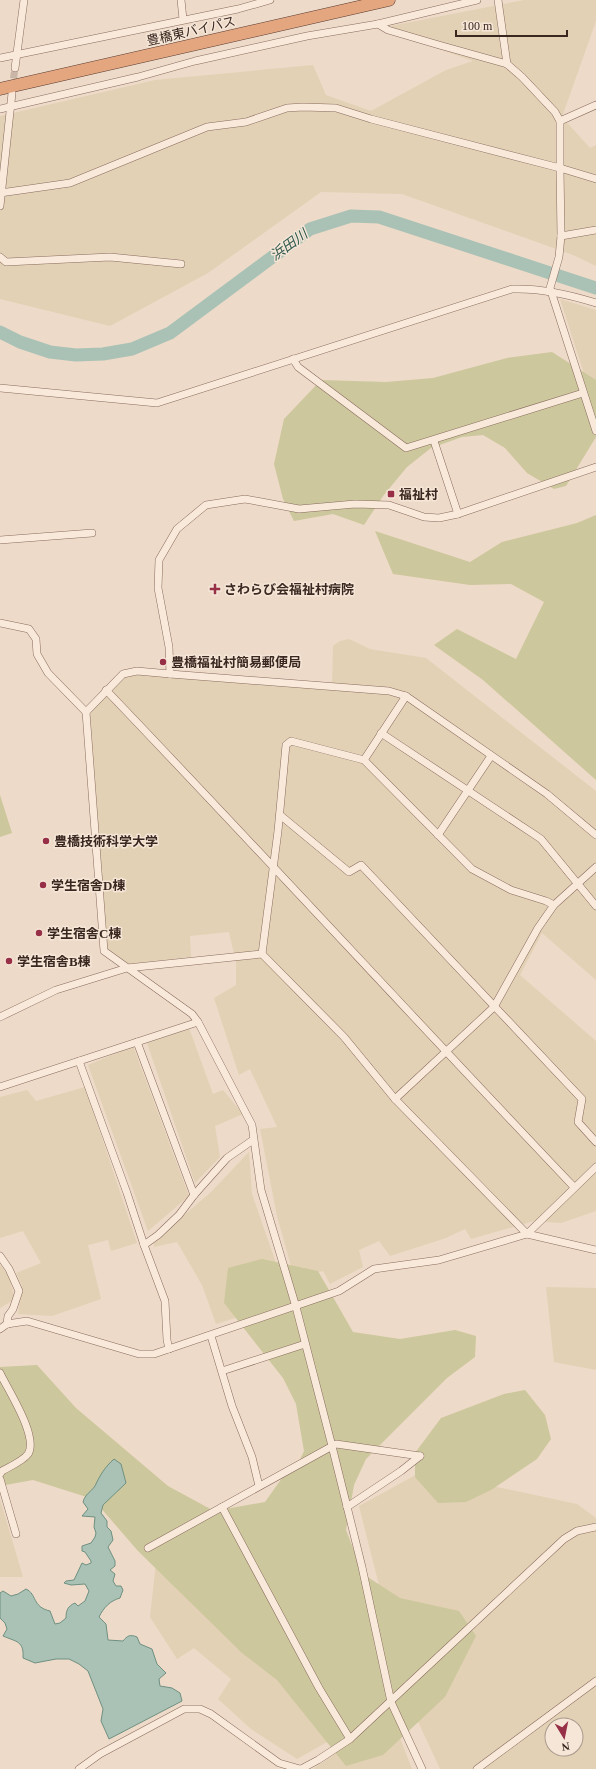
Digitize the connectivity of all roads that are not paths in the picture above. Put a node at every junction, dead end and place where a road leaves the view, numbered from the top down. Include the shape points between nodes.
1 (24, 0) edge
2 (181, 0) edge
3 (270, 0) edge
4 (389, 0) edge
5 (477, 0) edge
6 (498, 0) edge
7 (183, 19) junction
8 (378, 24) junction
9 (18, 53) junction
10 (0, 58) edge
11 (507, 64) junction
12 (15, 68) tunnel mouth
13 (0, 89) edge
14 (12, 93) tunnel mouth
15 (596, 104) edge
16 (10, 106) junction
17 (0, 109) edge
18 (560, 121) junction
19 (560, 168) junction
20 (596, 178) edge
21 (0, 193) edge
22 (0, 206) edge
23 (596, 230) edge
24 (561, 236) junction
25 (0, 257) edge
26 (181, 264) dead end
27 (551, 291) junction
28 (596, 303) edge
29 (293, 360) junction
30 (0, 388) edge
31 (583, 393) junction
32 (596, 431) edge
33 (434, 441) junction
34 (596, 467) edge
35 (458, 514) junction
36 (92, 533) dead end
37 (0, 540) edge
38 (0, 623) edge
39 (170, 674) junction
40 (106, 690) junction
41 (406, 696) junction
42 (86, 712) junction
43 (382, 733) junction
44 (491, 756) junction
45 (364, 760) junction
46 (469, 789) junction
47 (280, 815) junction
48 (438, 835) junction
49 (596, 835) edge
50 (273, 865) junction
51 (596, 867) edge
52 (578, 884) junction
53 (554, 905) junction
54 (596, 906) edge
55 (262, 954) junction
56 (127, 968) junction
57 (494, 1007) junction
58 (0, 1017) edge
59 (198, 1022) junction
60 (137, 1042) junction
61 (446, 1052) junction
62 (79, 1061) junction
63 (0, 1087) edge
64 (395, 1099) junction
65 (253, 1140) junction
66 (596, 1142) edge
67 (596, 1166) edge
68 (574, 1187) junction
69 (194, 1194) junction
70 (526, 1234) junction
71 (144, 1245) junction
72 (596, 1250) edge
73 (0, 1256) edge
74 (296, 1307) junction
75 (8, 1324) junction
76 (0, 1329) edge
77 (211, 1336) junction
78 (305, 1344) junction
79 (169, 1350) junction
80 (222, 1371) junction
81 (0, 1373) edge
82 (332, 1446) junction
83 (0, 1474) edge
84 (0, 1480) edge
85 (259, 1486) junction
86 (222, 1507) junction
87 (347, 1507) junction
88 (596, 1527) edge
89 (16, 1534) dead end
90 (148, 1548) dead end
91 (596, 1681) edge
92 (391, 1702) junction
93 (350, 1739) junction
94 (80, 1769) edge
95 (301, 1769) edge
96 (422, 1769) edge
97 (478, 1769) edge

1 - 9 street
2 - 7 street
3 - 7 street
4 - 13 highway, 豊橋東バイパス
5 - 8 street
6 - 11 street
7 - 9 street
8 - 11 street via 388,30
8 - 16 street via 307,36 217,56
9 - 10 street
9 - 12 street
11 - 18 street via 555,112
14 - 16 street
15 - 18 street
16 - 17 street
16 - 21 street
18 - 19 street
19 - 20 street
19 - 21 street via 336,108 304,107 287,108 246,122 207,127 70,183
19 - 24 street
21 - 22 street
23 - 24 street
24 - 27 street
25 - 26 street via 6,262 110,257
27 - 28 street
27 - 29 street via 536,288 512,289
27 - 31 street
29 - 30 street via 157,403
29 - 33 street via 298,367 406,448
31 - 32 street
31 - 33 street
33 - 35 street
34 - 35 street
35 - 39 street via 439,518 424,517 389,505 355,504 299,509 244,499 206,505 177,530 159,560 158,588 169,648
36 - 37 street
38 - 42 street via 29,629 36,639 37,654 48,673
39 - 40 street via 137,671 123,674
39 - 41 street via 389,691
40 - 42 street
40 - 50 street
41 - 43 street
41 - 44 street
42 - 56 street via 104,951
43 - 45 street
43 - 46 street
44 - 46 street
44 - 49 street via 547,794
45 - 47 street via 291,741 286,745
45 - 48 street
46 - 48 street
46 - 52 street via 541,839
47 - 50 street
47 - 57 street via 349,872 361,865
48 - 53 street via 472,869 511,890
50 - 55 street
50 - 61 street
51 - 52 street
52 - 53 street
52 - 54 street
53 - 57 street via 538,928
55 - 56 street
55 - 64 street via 344,1037
56 - 58 street via 56,990
56 - 59 street via 192,1014
57 - 61 street
57 - 66 street via 582,1099 578,1122
59 - 60 street
59 - 65 street via 252,1125
60 - 62 street
60 - 69 street
61 - 64 street
61 - 68 street
62 - 63 street
62 - 71 street
64 - 70 street
65 - 69 street via 227,1158
65 - 74 street via 261,1190
67 - 68 street
68 - 70 street
69 - 71 street via 179,1215
70 - 72 street
70 - 74 street via 439,1260 374,1269 339,1291
71 - 79 street via 165,1300
73 - 75 street via 10,1269 18,1291 13,1309 8,1316
74 - 77 street
74 - 78 street
75 - 76 street
75 - 79 street via 27,1321 139,1354
77 - 79 street
77 - 80 street
78 - 80 street
78 - 82 street
80 - 85 street via 232,1406 252,1457
81 - 83 street via 28,1429 30,1446 28,1455
82 - 85 street
82 - 87 street
82 - 87 street via 358,1446 420,1456
84 - 89 street
85 - 86 street
86 - 90 street
86 - 93 street via 319,1688
87 - 92 street
88 - 92 street via 577,1531 564,1539
91 - 97 street
92 - 93 street
92 - 96 street
93 - 95 street
94 - 95 street via 100,1754 184,1709 200,1709 211,1714 279,1763

